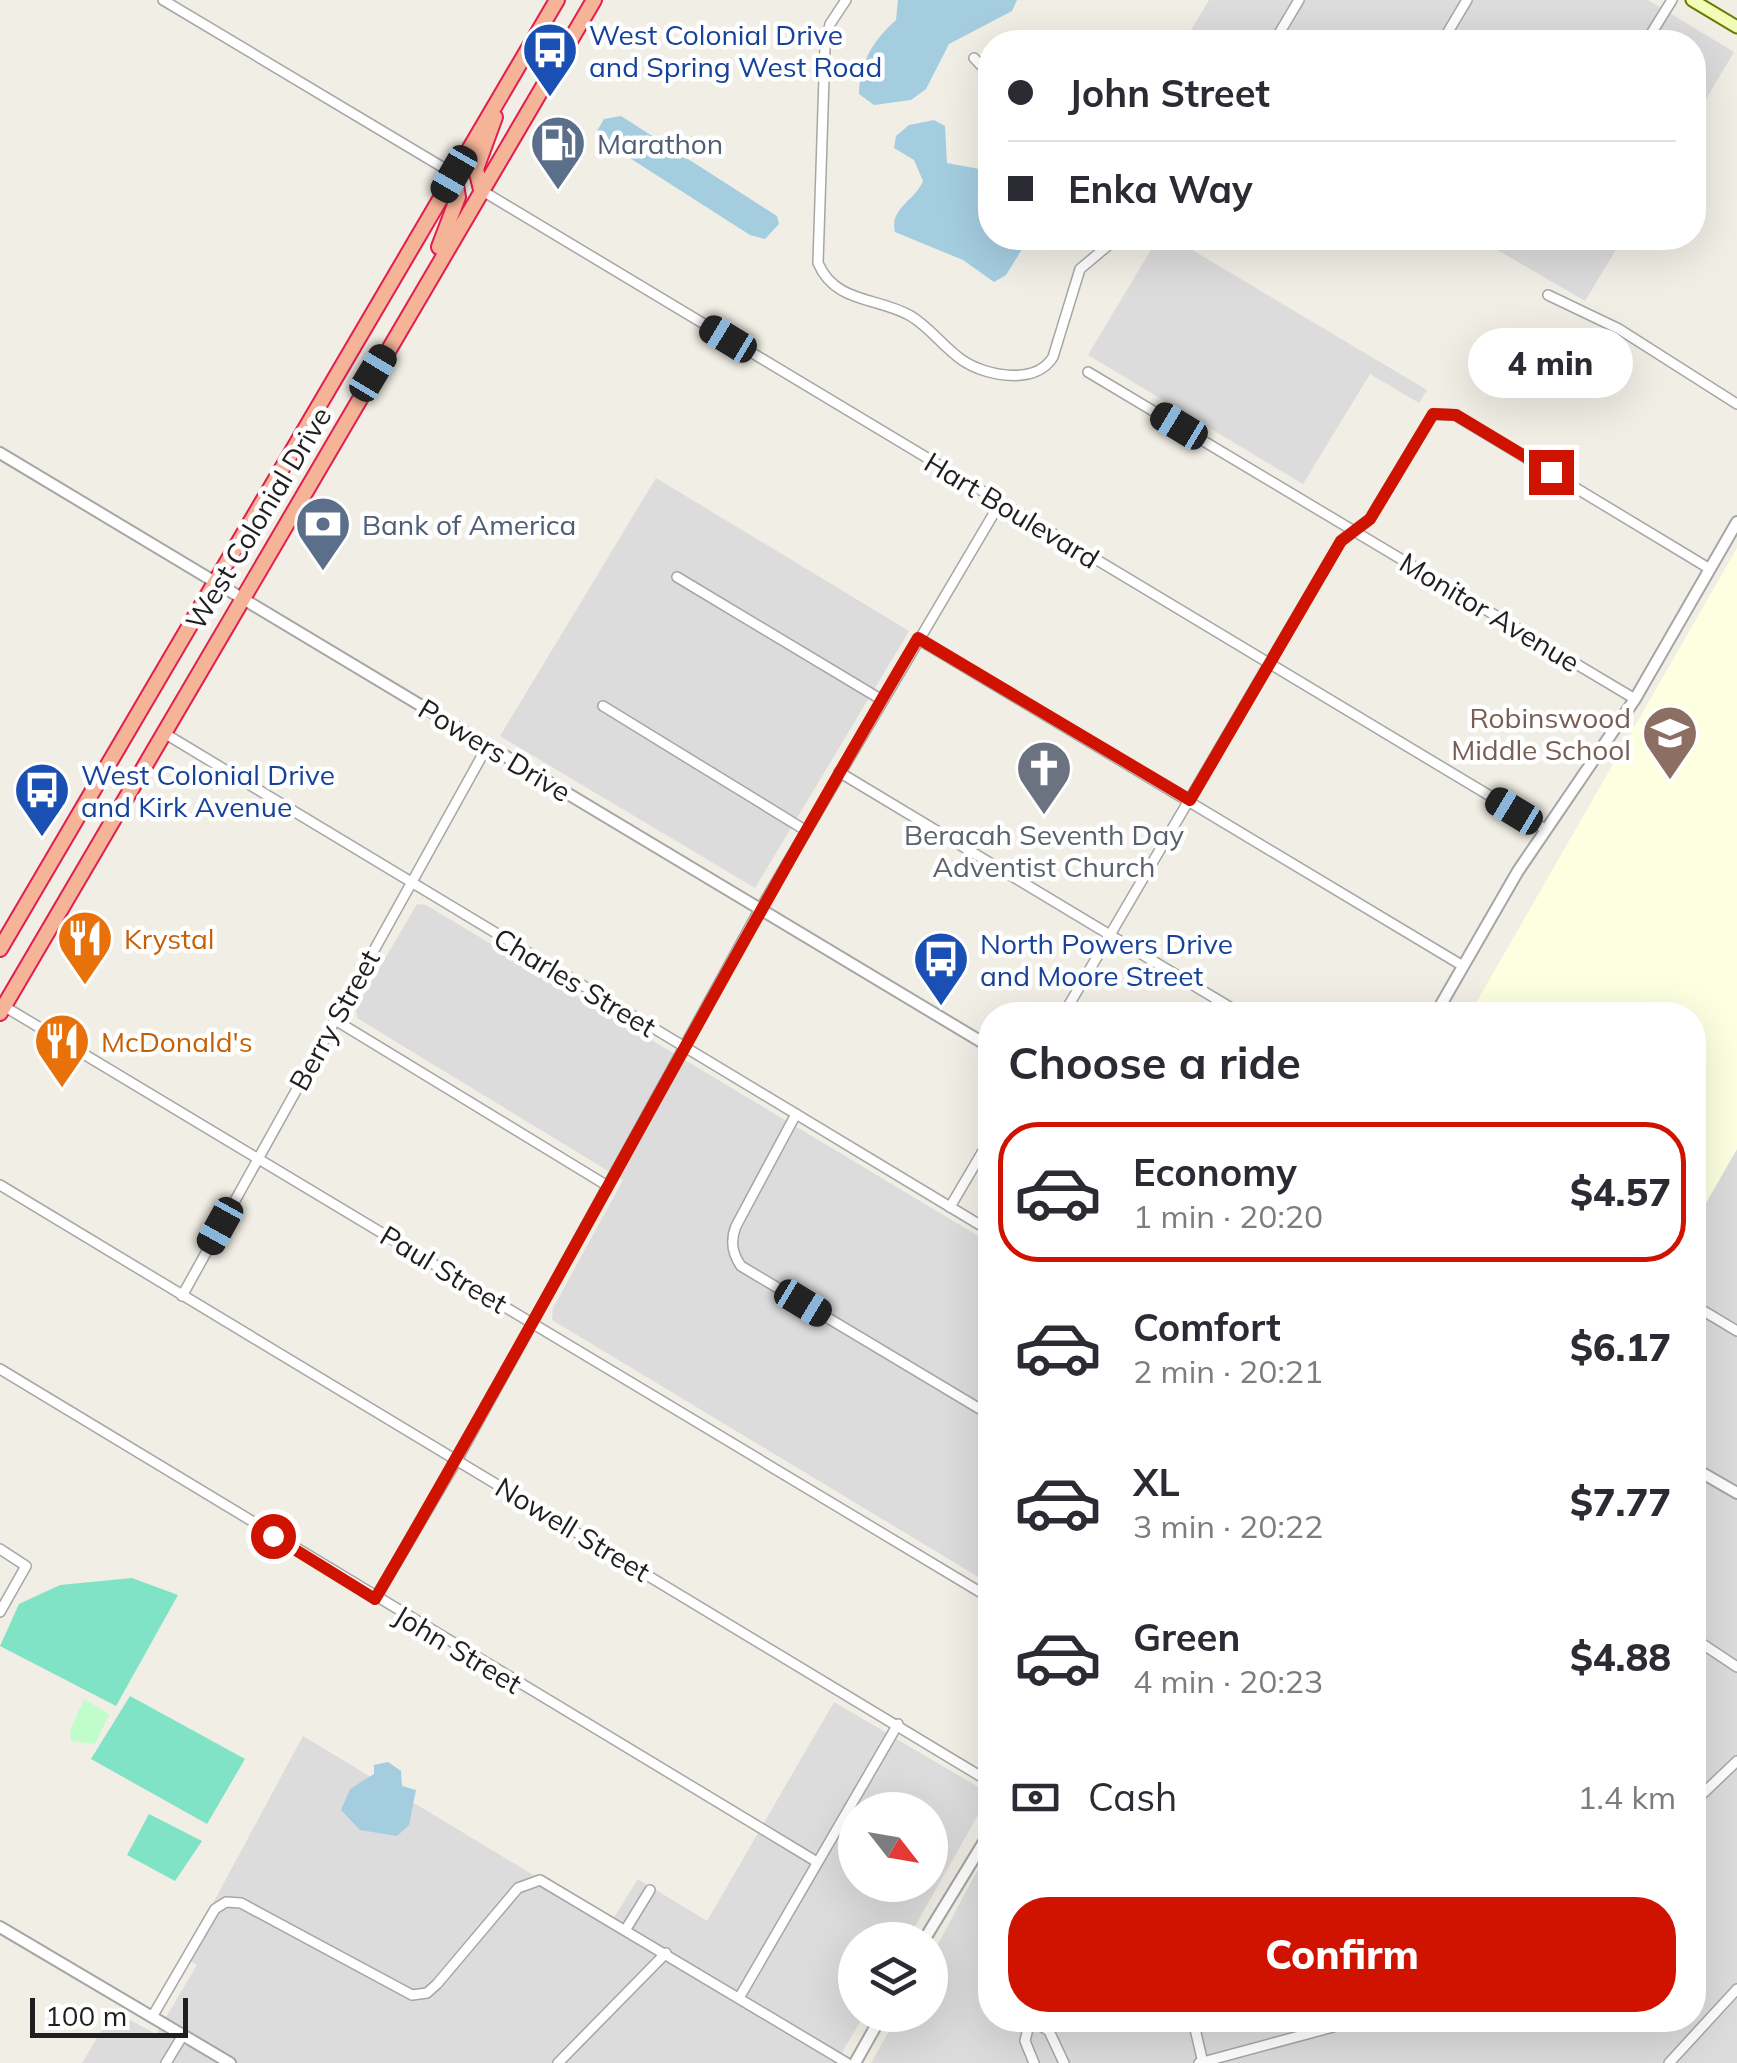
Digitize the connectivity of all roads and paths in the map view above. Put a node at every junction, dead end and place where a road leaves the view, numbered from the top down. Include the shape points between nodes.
1 (163, 0) edge
2 (557, 0) edge
3 (594, 0) edge
4 (846, 0) edge
5 (1299, 0) edge
6 (1467, 0) edge
7 (1672, 0) edge
8 (1692, 0) edge
9 (1737, 27) edge
10 (1281, 30) edge
11 (1449, 30) edge
12 (1653, 30) edge
13 (974, 58) dead end
14 (978, 62) edge
15 (510, 79) junction
16 (454, 174) junction
17 (480, 190) junction
18 (1103, 250) edge
19 (425, 285) junction
20 (1548, 295) dead end
21 (1088, 372) dead end
22 (1737, 404) edge
23 (0, 453) edge
24 (1000, 503) junction
25 (1737, 522) edge
26 (1354, 530) junction
27 (1710, 568) junction
28 (677, 577) dead end
29 (214, 580) junction
30 (241, 596) junction
31 (918, 638) junction
32 (1270, 665) junction
33 (1635, 699) junction
34 (882, 700) junction
35 (602, 706) dead end
36 (161, 732) junction
37 (488, 746) junction
38 (840, 772) junction
39 (1190, 800) junction
40 (1545, 829) junction
41 (805, 830) junction
42 (410, 884) junction
43 (760, 909) junction
44 (1110, 935) junction
45 (0, 949) edge
46 (1463, 966) junction
47 (1071, 1002) edge
48 (1221, 1002) edge
49 (1442, 1002) edge
50 (1, 1007) edge
51 (335, 1020) junction
52 (978, 1039) edge
53 (682, 1046) junction
54 (796, 1114) junction
55 (258, 1157) junction
56 (978, 1159) edge
57 (0, 1185) edge
58 (606, 1185) junction
59 (950, 1207) junction
60 (978, 1224) edge
61 (182, 1296) junction
62 (1706, 1312) edge
63 (532, 1322) junction
64 (1737, 1331) edge
65 (0, 1369) edge
66 (978, 1408) edge
67 (457, 1460) junction
68 (1706, 1475) edge
69 (1737, 1494) edge
70 (0, 1549) edge
71 (978, 1591) edge
72 (375, 1599) junction
73 (0, 1612) edge
74 (1706, 1646) edge
75 (1737, 1667) edge
76 (898, 1724) junction
77 (1737, 1761) edge
78 (978, 1774) edge
79 (1706, 1791) edge
80 (978, 1852) edge
81 (817, 1862) junction
82 (650, 1890) dead end
83 (935, 1922) edge
84 (0, 1927) edge
85 (626, 1929) junction
86 (666, 1953) junction
87 (1737, 1989) edge
88 (740, 1998) junction
89 (152, 2017) junction
90 (1706, 2023) edge
91 (872, 2032) edge
92 (1028, 2032) edge
93 (1050, 2032) edge
94 (1196, 2032) edge
95 (1314, 2032) edge
96 (1697, 2032) edge
97 (183, 2035) junction
98 (566, 2060) edge
99 (166, 2063) edge
100 (230, 2063) edge
101 (847, 2063) edge
102 (855, 2063) edge
103 (1034, 2063) edge
104 (1064, 2063) edge
105 (1202, 2063) edge
106 (1669, 2063) edge

1 - 16 street
2 - 15 highway, West Colonial Drive
3 - 17 highway, West Colonial Drive
4 - 18 street via 825,47 818,263 825,280 865,302 904,312 968,364 1034,375 1053,357 1080,269
5 - 10 street
6 - 11 street
7 - 12 street
8 - 9 main road
13 - 14 street
15 - 16 highway, West Colonial Drive
15 - 17 highway via 476,168
16 - 19 highway via 458,198
16 - 29 highway, West Colonial Drive
17 - 19 highway, West Colonial Drive
17 - 24 street, Hart Boulevard
19 - 30 highway, West Colonial Drive
20 - 22 street via 1618,328
21 - 26 street, Monitor Avenue
23 - 29 street, Powers Drive
24 - 31 street
24 - 32 street, Hart Boulevard
25 - 27 street
26 - 27 street via 1370,519 1440,411
26 - 32 street via 1341,541
26 - 33 street, Monitor Avenue
27 - 33 street
28 - 34 street
29 - 30 street, Powers Drive
29 - 45 highway, West Colonial Drive
30 - 36 highway, West Colonial Drive
30 - 37 street, Powers Drive
31 - 34 street
31 - 39 street
32 - 39 street
32 - 40 street, Hart Boulevard
33 - 40 street
34 - 38 street
35 - 41 street
36 - 42 street, Charles Street
36 - 50 highway, West Colonial Drive
37 - 42 street, Berry Street
37 - 43 street, Powers Drive
38 - 41 street
38 - 44 street
39 - 44 street
39 - 46 street
40 - 46 street
41 - 43 street
42 - 51 street, Berry Street
42 - 53 street, Charles Street
43 - 52 street, Powers Drive
43 - 53 street
44 - 47 street
44 - 48 street
46 - 49 street
50 - 55 street, Paul Street
51 - 55 street, Berry Street
51 - 58 street
53 - 54 street, Charles Street
53 - 58 street
54 - 59 street, Charles Street
54 - 66 street via 736,1226 734,1255 741,1266
55 - 61 street, Berry Street
55 - 63 street, Paul Street
56 - 59 street
57 - 61 street, Nowell Street
58 - 63 street
59 - 60 street, Charles Street
61 - 67 street, Nowell Street
62 - 64 street
63 - 67 street
63 - 71 street, Paul Street
65 - 72 street, John Street
67 - 72 street
67 - 76 street, Nowell Street
68 - 69 street
70 - 73 street via 26,1566
72 - 81 street, John Street
74 - 75 street
76 - 78 street, Nowell Street
76 - 81 street
77 - 79 street
80 - 83 street
81 - 88 street
82 - 85 street
84 - 89 street
85 - 86 street
85 - 89 street via 553,1884 534,1880 518,1888 438,1984 412,1995 241,1903 226,1902 212,1914
86 - 88 street
86 - 98 street
87 - 90 street
88 - 101 street
89 - 97 street
91 - 102 street
92 - 103 street
93 - 104 street
94 - 105 street
95 - 105 street
96 - 106 street
97 - 99 street
97 - 100 street

